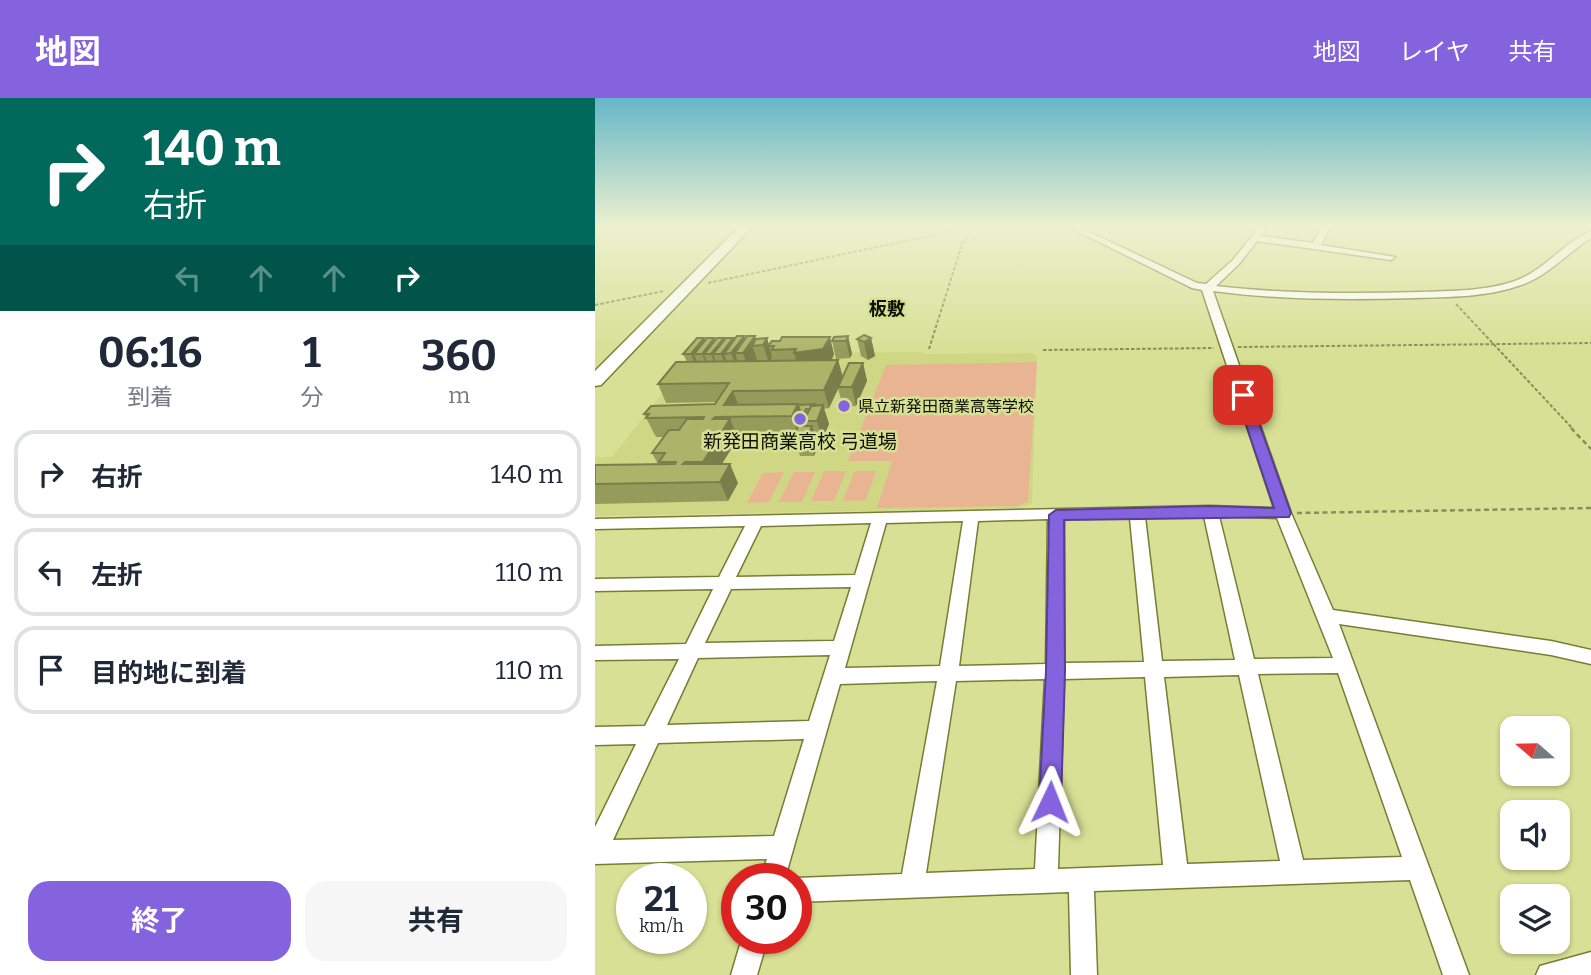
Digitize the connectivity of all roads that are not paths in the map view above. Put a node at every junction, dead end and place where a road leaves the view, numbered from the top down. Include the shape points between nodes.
1 (704, 268) edge
2 (1158, 268) edge
3 (1230, 268) edge
4 (1548, 268) edge
5 (1207, 289) junction
6 (595, 381) edge
7 (1210, 511) junction
8 (1137, 513) junction
9 (1283, 513) junction
10 (1056, 515) junction
11 (971, 516) junction
12 (880, 518) junction
13 (755, 521) junction
14 (595, 524) edge
15 (860, 580) junction
16 (727, 583) junction
17 (595, 585) edge
18 (1327, 616) junction
19 (841, 648) junction
20 (694, 651) junction
21 (595, 653) edge
22 (1591, 657) edge
23 (1345, 665) junction
24 (1247, 667) junction
25 (1154, 669) junction
26 (1055, 671) junction
27 (949, 673) junction
28 (833, 676) junction
29 (817, 730) junction
30 (653, 734) junction
31 (595, 736) edge
32 (783, 847) junction
33 (595, 852) edge
34 (778, 863) edge
35 (1417, 868) junction
36 (1294, 872) junction
37 (1176, 876) junction
38 (1081, 880) junction
39 (1046, 881) junction
40 (912, 886) junction
41 (812, 889) edge
42 (750, 954) edge
43 (1591, 965) edge
44 (744, 975) edge
45 (1084, 975) edge
46 (1455, 975) edge
47 (1549, 975) edge

1 - 6 main road
2 - 5 street
3 - 5 street
4 - 5 street via 1519,283 1447,294 1294,297
5 - 9 street
7 - 8 street
7 - 9 street
7 - 24 street
8 - 10 street
8 - 25 street
9 - 18 street
10 - 11 street
10 - 26 street
11 - 12 street
11 - 27 street
12 - 13 street
12 - 15 street
13 - 14 street
13 - 16 street
15 - 16 street
15 - 19 street
16 - 17 street
16 - 20 street
18 - 22 street
18 - 23 street
19 - 20 street
19 - 28 street
20 - 21 street
20 - 30 street
23 - 24 street
23 - 35 street
24 - 25 street
24 - 36 street
25 - 26 street
25 - 37 street
26 - 27 street
26 - 39 street
27 - 28 street
27 - 40 street
28 - 29 street
29 - 30 street
29 - 32 street
30 - 31 street
30 - 33 street
32 - 33 street
32 - 34 street
35 - 36 street
35 - 46 street
36 - 37 street
37 - 38 street
38 - 39 street
38 - 45 street
39 - 40 street
40 - 41 street
42 - 44 street
43 - 47 street

